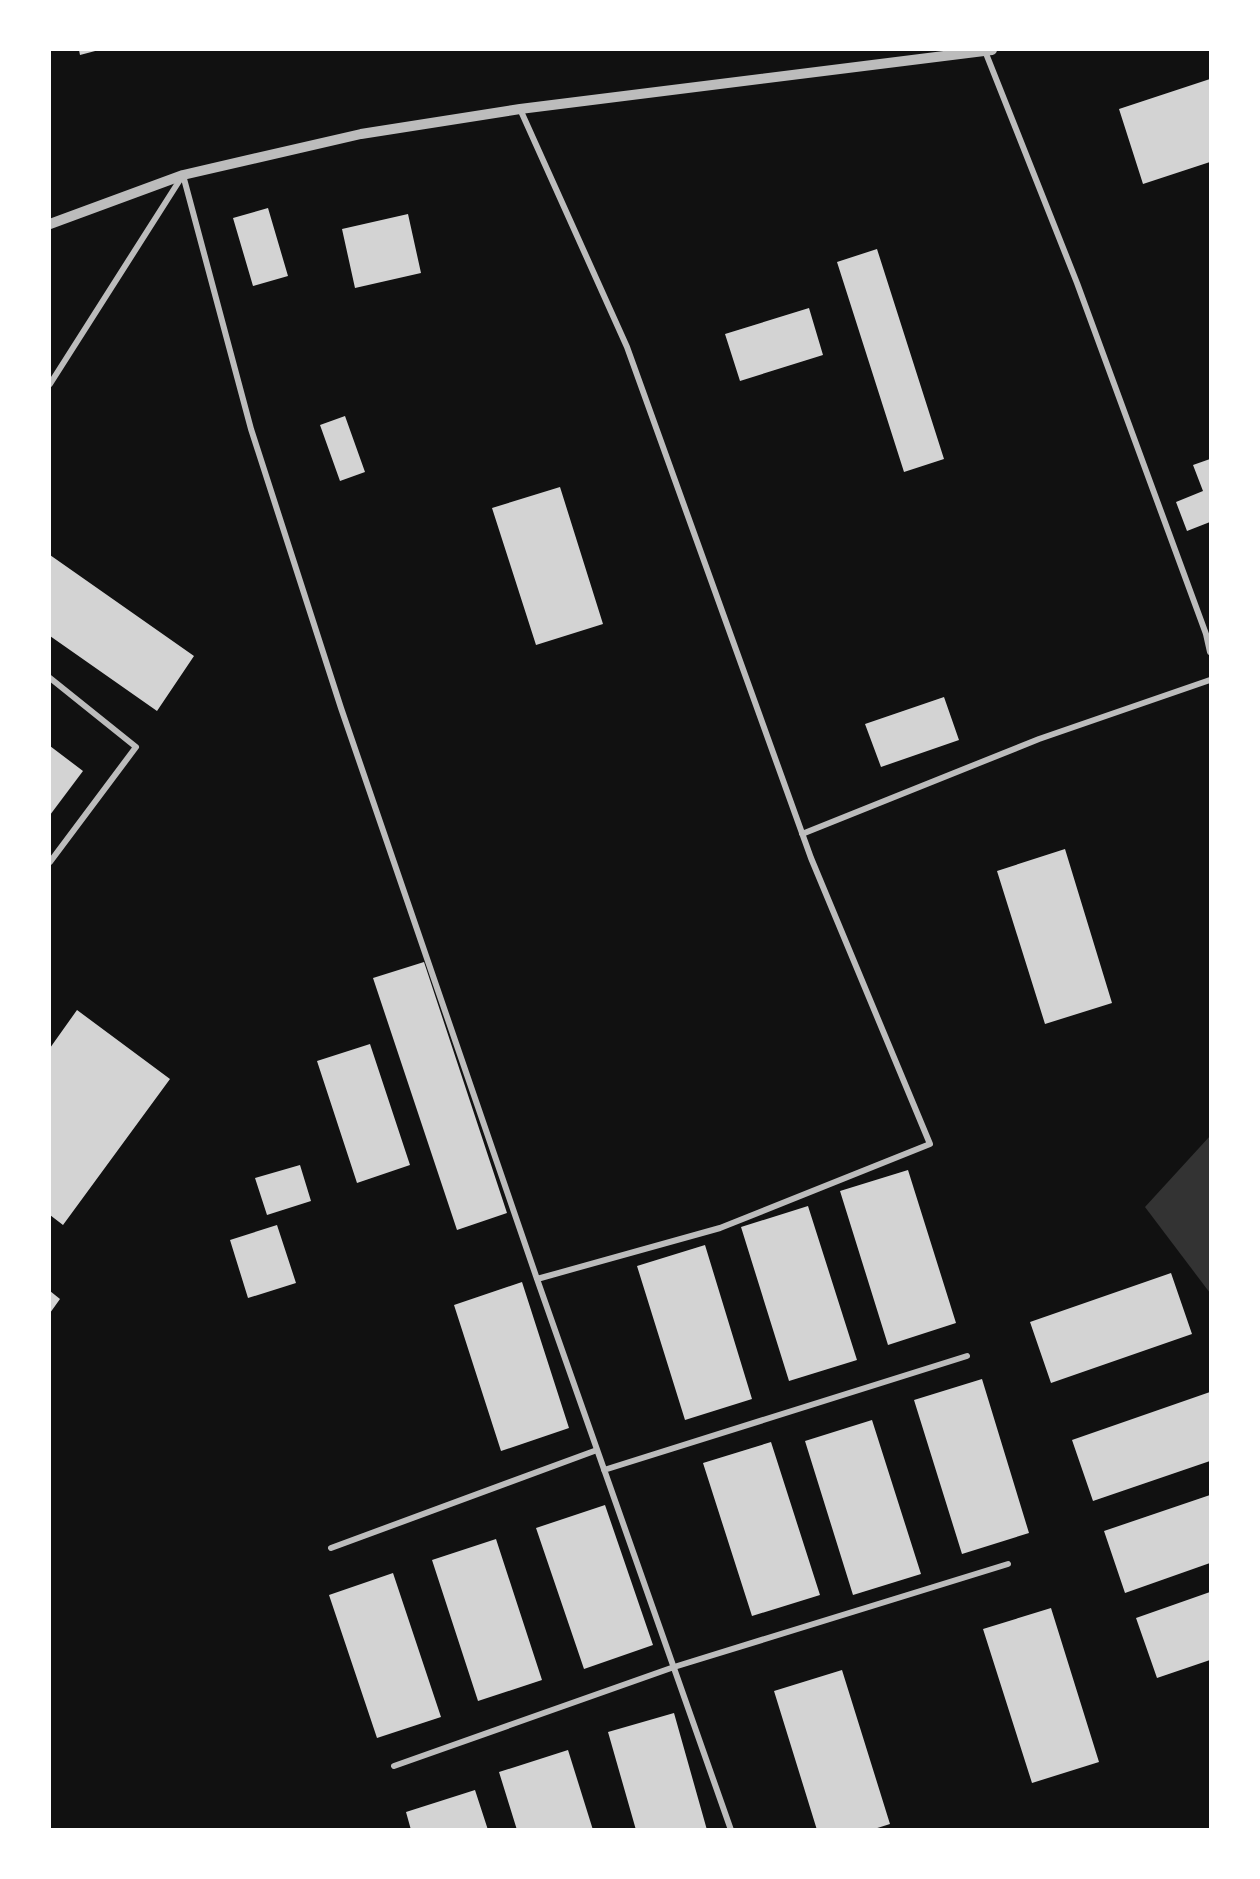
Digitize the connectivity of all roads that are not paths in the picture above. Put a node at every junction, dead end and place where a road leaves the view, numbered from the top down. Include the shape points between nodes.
1 (989, 50) edge
2 (520, 110) junction
3 (183, 175) junction
4 (50, 224) edge
5 (50, 384) edge
6 (1210, 652) edge
7 (50, 678) edge
8 (1210, 680) edge
9 (802, 834) junction
10 (50, 862) edge
11 (537, 1279) junction
12 (966, 1356) dead end
13 (597, 1450) junction
14 (604, 1470) junction
15 (331, 1548) dead end
16 (1008, 1564) dead end
17 (674, 1667) junction
18 (394, 1766) dead end
19 (732, 1830) edge

1 - 2 street
1 - 6 street
2 - 3 street via 360,134
2 - 9 street via 627,347
3 - 4 street
3 - 5 street
3 - 11 street via 251,429 341,708
7 - 10 street via 136,747
8 - 9 street via 1039,739
9 - 11 street via 930,1144 720,1228
11 - 13 street
12 - 14 street
13 - 14 street
13 - 15 street
14 - 17 street
16 - 17 street
17 - 18 street
17 - 19 street

